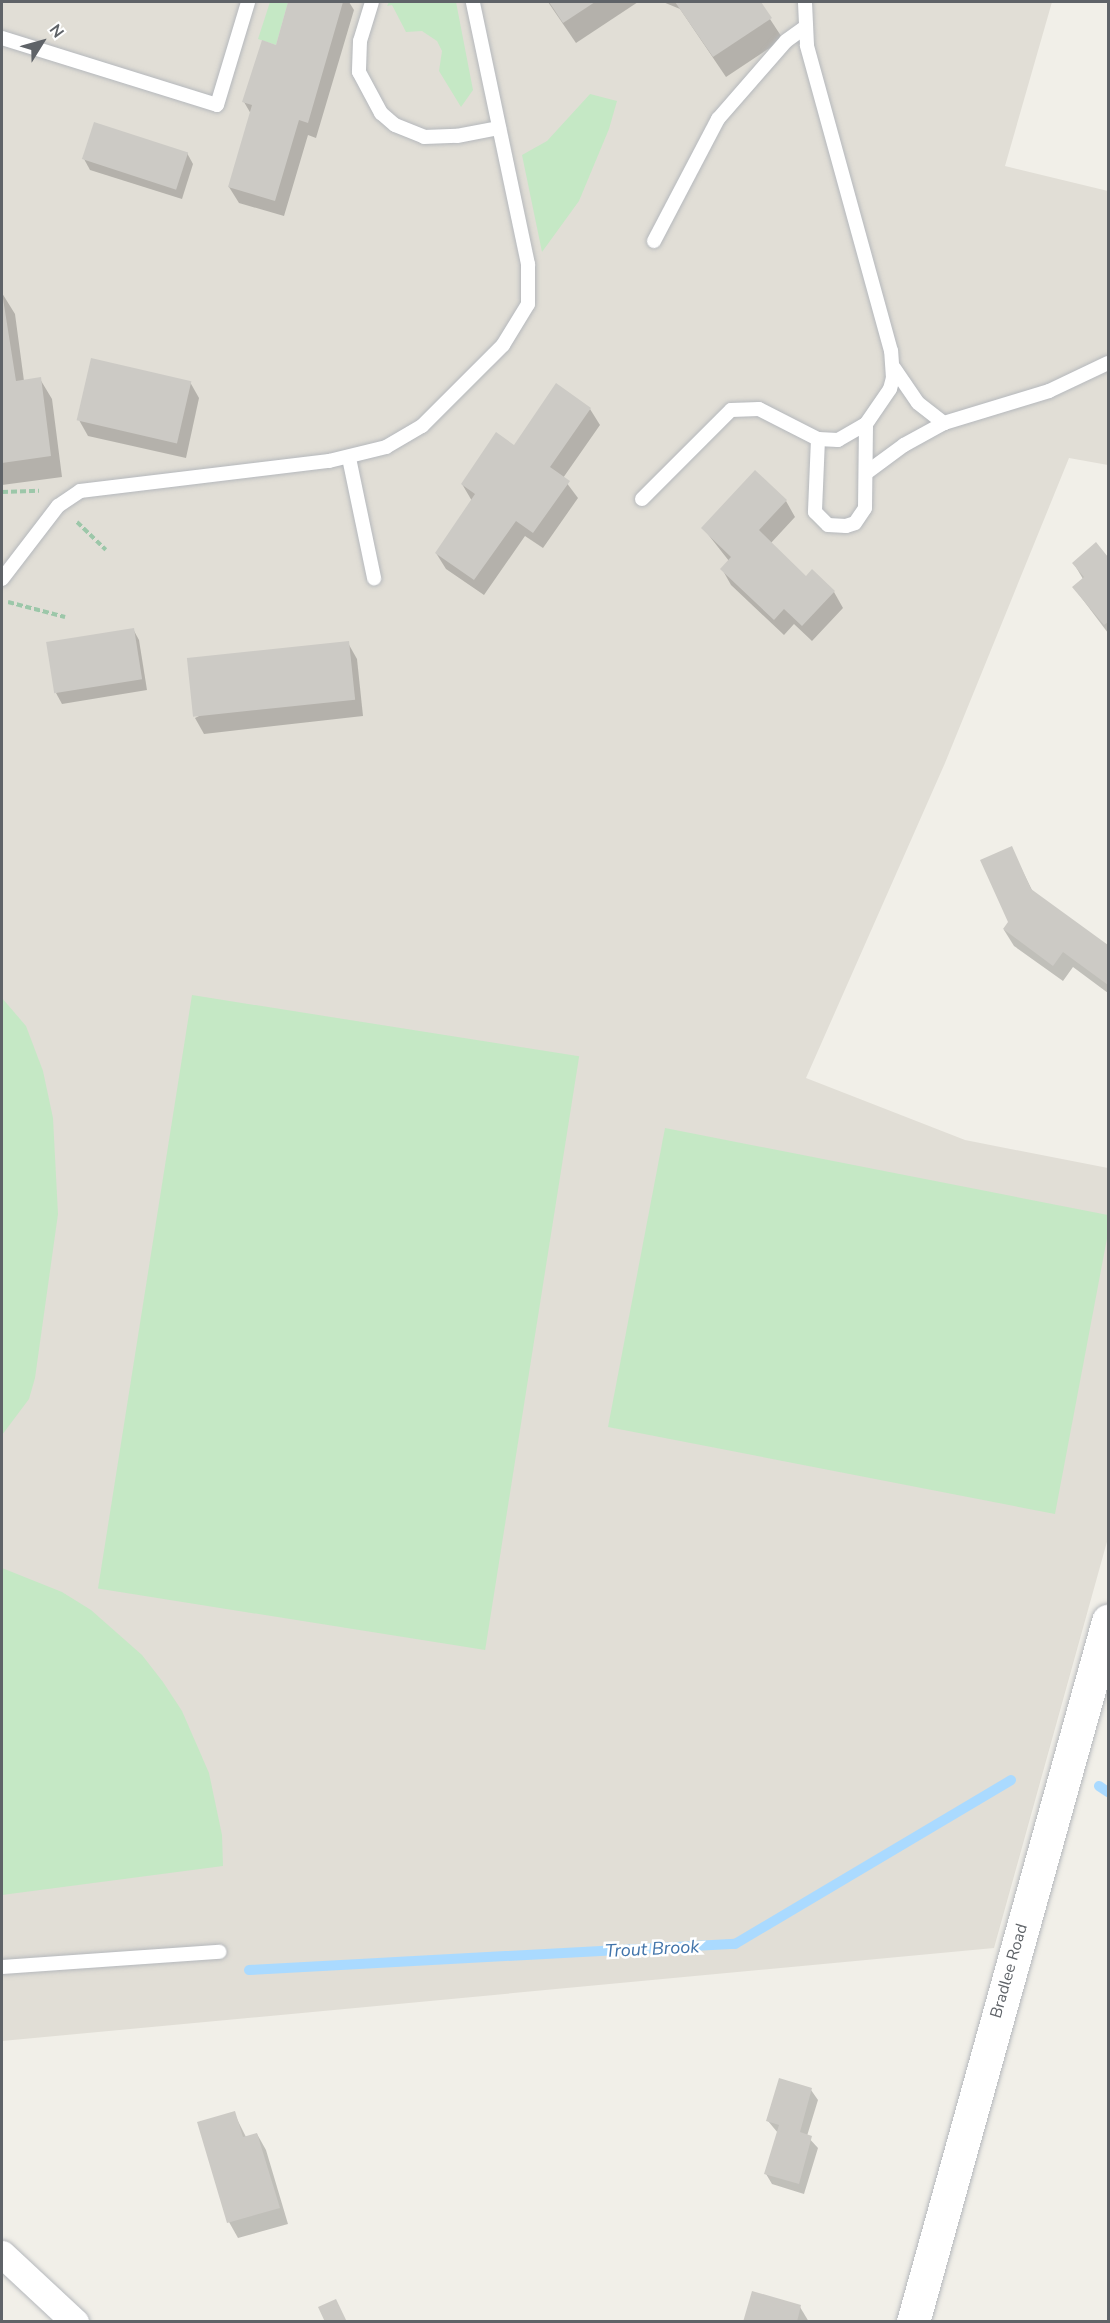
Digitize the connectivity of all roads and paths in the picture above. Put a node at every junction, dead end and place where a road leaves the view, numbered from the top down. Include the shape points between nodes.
1 (248, 2) edge
2 (372, 2) edge
3 (473, 2) edge
4 (805, 2) edge
5 (804, 28) junction
6 (2, 38) edge
7 (499, 128) junction
8 (654, 241) dead end
9 (1108, 363) edge
10 (893, 366) junction
11 (944, 423) junction
12 (866, 424) junction
13 (818, 439) junction
14 (349, 458) junction
15 (866, 473) junction
16 (642, 499) dead end
17 (374, 578) dead end
18 (2, 579) edge
19 (2, 600) edge
20 (65, 617) dead end
21 (1108, 1621) edge
22 (219, 1952) dead end
23 (2, 1967) edge
24 (2, 2254) edge
25 (75, 2322) edge
26 (913, 2322) edge

1 - 6 lane via 217,105
2 - 7 lane via 360,41 359,72 381,113 395,125 424,137
3 - 7 lane
4 - 5 lane
5 - 8 lane via 786,41 718,119
5 - 10 lane
7 - 14 lane via 528,264 530,287 525,310 502,345 422,426 386,447
9 - 11 lane via 1049,391
10 - 11 lane via 909,393
10 - 12 lane via 890,389
11 - 15 lane via 904,445
12 - 13 lane via 848,437
12 - 15 lane
13 - 15 lane via 813,504 820,519 837,528 855,523 866,498
13 - 16 lane via 759,409 731,410
14 - 17 lane
14 - 18 lane via 80,491 58,506
19 - 20 path
21 - 26 street, Bradlee Road
22 - 23 lane
24 - 25 street

